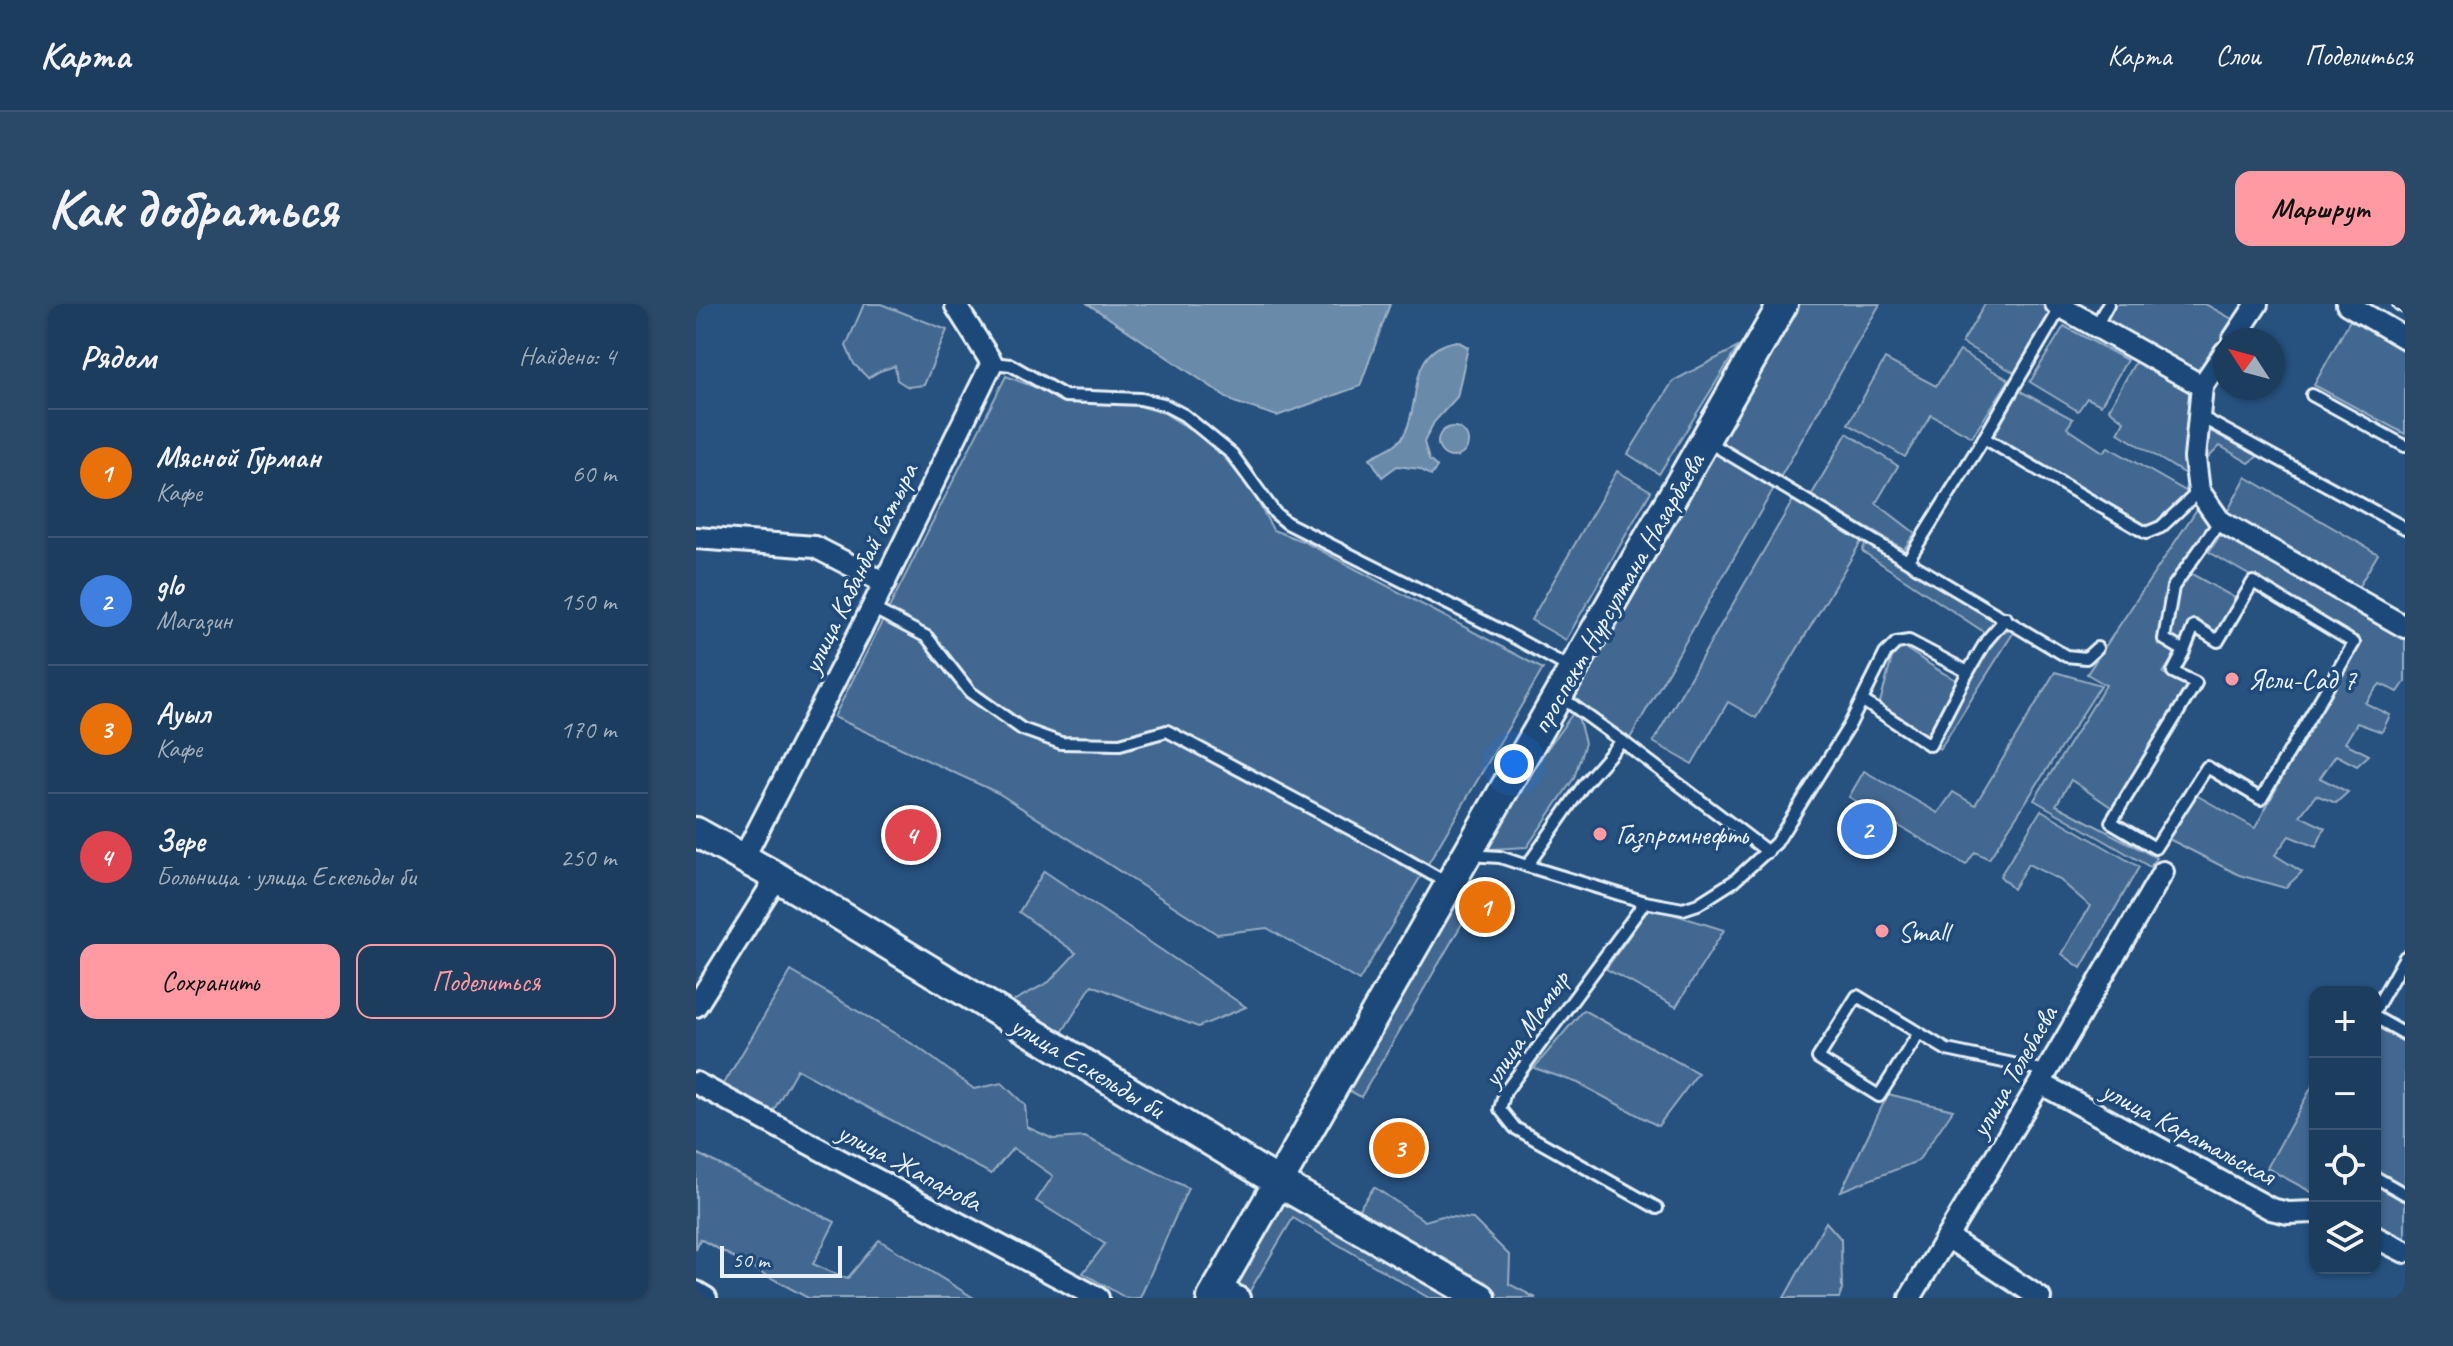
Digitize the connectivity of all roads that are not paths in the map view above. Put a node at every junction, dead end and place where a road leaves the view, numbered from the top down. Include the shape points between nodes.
1 (1783, 304) edge
2 (2108, 304) edge
3 (2257, 304) edge
4 (2347, 304) edge
5 (2399, 304) edge
6 (2058, 305) edge
7 (956, 306) edge
8 (2405, 307) edge
9 (2095, 328) junction
10 (2241, 328) edge
11 (2405, 338) edge
12 (992, 363) junction
13 (2213, 370) edge
14 (2202, 386) junction
15 (2312, 395) dead end
16 (2199, 416) junction
17 (1984, 438) junction
18 (1705, 440) junction
19 (2405, 446) edge
20 (2199, 491) junction
21 (2220, 521) junction
22 (2405, 528) edge
23 (696, 538) edge
24 (1908, 560) junction
25 (885, 583) junction
26 (872, 608) junction
27 (2006, 618) junction
28 (2405, 627) edge
29 (2097, 648) dead end
30 (2184, 651) junction
31 (1573, 669) junction
32 (1968, 672) junction
33 (1558, 696) junction
34 (1863, 701) junction
35 (1622, 741) junction
36 (696, 832) edge
37 (1768, 852) junction
38 (1466, 855) junction
39 (744, 857) junction
40 (1527, 866) junction
41 (2163, 872) dead end
42 (777, 877) junction
43 (1449, 884) junction
44 (1645, 902) junction
45 (2405, 957) edge
46 (2381, 999) edge
47 (696, 1006) edge
48 (2381, 1020) edge
49 (1919, 1033) junction
50 (2405, 1034) edge
51 (2043, 1077) junction
52 (696, 1083) edge
53 (2381, 1180) edge
54 (1278, 1182) junction
55 (2405, 1194) edge
56 (1657, 1208) dead end
57 (2309, 1212) edge
58 (1947, 1237) junction
59 (2381, 1240) edge
60 (2405, 1252) edge
61 (696, 1292) edge
62 (1223, 1294) edge
63 (706, 1298) edge
64 (1098, 1298) edge
65 (1481, 1298) edge
66 (1910, 1298) edge
67 (2040, 1298) edge

1 - 18 main road, проспект Нурсултана Назарбаева
2 - 9 lane
3 - 10 street
4 - 11 street
5 - 8 lane
6 - 9 street
6 - 17 lane
7 - 12 street
9 - 14 street
12 - 25 street, улица Кабанбай батыра
12 - 31 lane via 1011,365 1065,396 1141,399 1184,415 1232,454 1287,523
13 - 14 street
14 - 16 street
15 - 19 lane
16 - 20 street
16 - 22 lane
17 - 20 lane via 2146,533 2161,527
17 - 24 lane
18 - 24 lane
18 - 31 main road, проспект Нурсултана Назарбаева
20 - 21 street
21 - 28 street
21 - 30 lane via 2173,587 2164,639
23 - 25 street via 815,547
24 - 27 lane
25 - 26 street, улица Кабанбай батыра
26 - 39 street, улица Кабанбай батыра
26 - 43 lane via 927,637 970,692 1022,729 1061,743 1120,744 1167,731
27 - 29 lane via 2066,656 2086,658
27 - 32 lane
30 - 30 lane via 2173,672 2196,683 2111,822 2155,848 2207,767 2261,799 2354,643 2253,582 2218,641 2194,626
31 - 33 main road, проспект Нурсултана Назарбаева
32 - 34 lane via 1909,641 1896,643 1885,654
32 - 34 lane via 1930,745
33 - 35 lane
33 - 38 main road, проспект Нурсултана Назарбаева
34 - 37 lane
35 - 37 lane
35 - 40 lane via 1585,783
36 - 39 main road, улица Ескельды би
37 - 44 lane via 1698,904 1683,909
38 - 40 lane via 1500,857
38 - 43 main road, проспект Нурсултана Назарбаева
39 - 42 main road, улица Ескельды би
40 - 44 lane
41 - 51 street, улица Толебаева
42 - 47 street
42 - 54 main road, улица Ескельды би
43 - 54 main road, проспект Нурсултана Назарбаева
44 - 56 lane, улица Мамыр via 1505,1092 1500,1109 1515,1128
45 - 46 lane
48 - 50 lane
49 - 49 lane via 1857,996 1818,1058 1879,1096
49 - 51 lane via 1947,1050
51 - 57 street, улица Каратальская via 2271,1209
51 - 58 street, улица Толебаева
52 - 64 street, улица Жапарова
53 - 55 lane
54 - 62 main road, проспект Нурсултана Назарбаева
54 - 65 main road, улица Ескельды би
58 - 66 street, улица Толебаева
58 - 67 street
59 - 60 street
61 - 63 street

